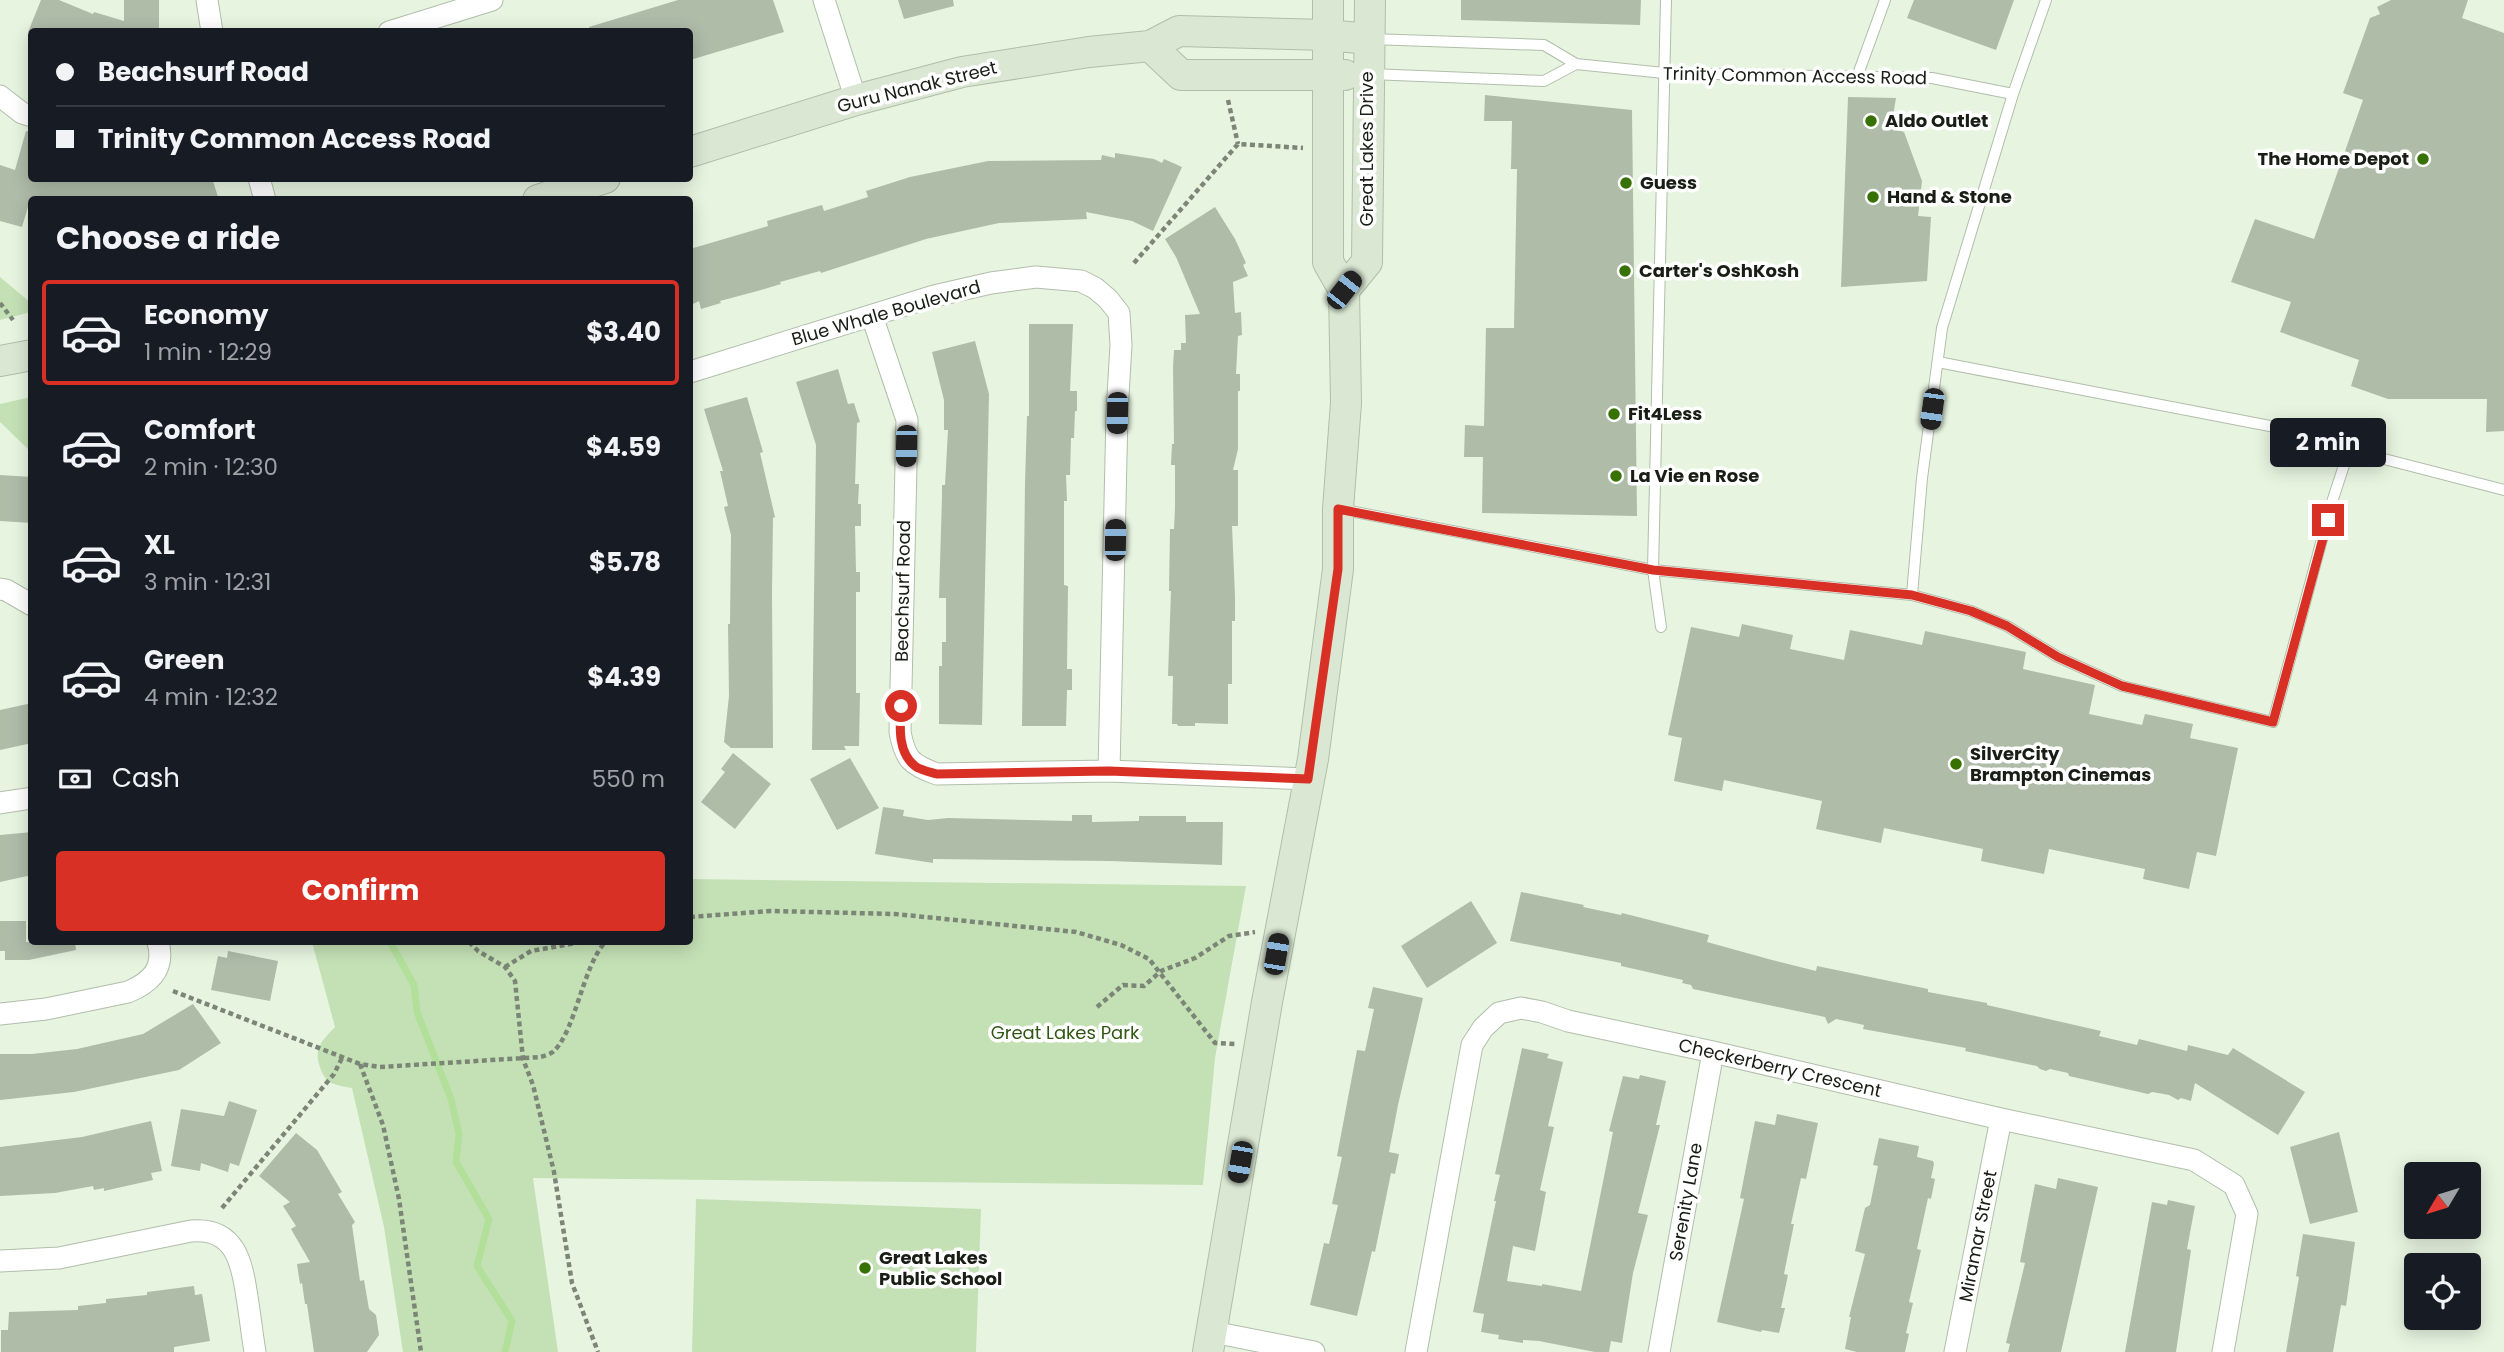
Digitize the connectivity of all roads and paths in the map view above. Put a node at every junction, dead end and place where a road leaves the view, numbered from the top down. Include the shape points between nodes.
1 (207, 0) edge
2 (492, 0) edge
3 (824, 0) edge
4 (1328, 0) edge
5 (1370, 0) edge
6 (1666, 0) edge
7 (1885, 0) edge
8 (2046, 0) edge
9 (211, 28) edge
10 (402, 28) edge
11 (1327, 35) junction
12 (1368, 39) junction
13 (1150, 46) junction
14 (1576, 64) junction
15 (1664, 73) junction
16 (1236, 74) junction
17 (1367, 74) junction
18 (1326, 75) junction
19 (1857, 77) junction
20 (2013, 94) junction
21 (0, 96) edge
22 (856, 100) junction
23 (28, 115) edge
24 (1238, 144) junction
25 (1328, 146) junction
26 (693, 151) edge
27 (593, 182) edge
28 (550, 196) edge
29 (1134, 263) dead end
30 (1344, 290) junction
31 (0, 303) edge
32 (872, 316) junction
33 (13, 320) dead end
34 (28, 356) edge
35 (0, 361) edge
36 (1938, 362) junction
37 (693, 371) edge
38 (2349, 450) junction
39 (2504, 490) edge
40 (1338, 509) junction
41 (1653, 570) junction
42 (0, 589) edge
43 (1912, 595) junction
44 (28, 603) edge
45 (1661, 627) dead end
46 (1109, 771) junction
47 (1308, 779) junction
48 (28, 799) edge
49 (0, 803) edge
50 (693, 917) edge
51 (1280, 930) junction
52 (158, 945) edge
53 (472, 945) edge
54 (565, 945) edge
55 (603, 945) edge
56 (505, 967) junction
57 (1161, 971) junction
58 (173, 991) dead end
59 (1097, 1007) dead end
60 (0, 1014) edge
61 (1260, 1046) junction
62 (1713, 1052) junction
63 (343, 1056) junction
64 (523, 1059) junction
65 (360, 1064) junction
66 (2001, 1119) junction
67 (222, 1208) dead end
68 (0, 1261) edge
69 (1210, 1342) edge
70 (255, 1352) edge
71 (421, 1352) edge
72 (598, 1352) edge
73 (1314, 1352) edge
74 (1416, 1352) edge
75 (1659, 1352) edge
76 (1955, 1352) edge
77 (2223, 1352) edge

1 - 9 street
2 - 10 street
3 - 22 street
4 - 11 street
5 - 12 street, Great Lakes Drive
6 - 15 lane
7 - 19 lane
8 - 20 lane
11 - 12 street, Guru Nanak Street
11 - 13 street, Guru Nanak Street via 1179,31
11 - 18 street
12 - 14 lane, Trinity Common Access Road via 1544,45
12 - 17 street, Great Lakes Drive
13 - 16 street via 1181,75
13 - 22 street, Guru Nanak Street via 962,72
14 - 15 lane, Trinity Common Access Road
14 - 17 lane via 1544,81
15 - 19 lane, Trinity Common Access Road
15 - 41 lane
16 - 18 street
16 - 24 path via 1228,100
17 - 18 street
17 - 30 street, Great Lakes Drive via 1367,262
18 - 25 street
19 - 20 lane, Trinity Common Access Road via 1932,78
20 - 36 lane via 1942,328
21 - 23 street
22 - 26 street, Guru Nanak Street
24 - 25 path via 1294,149
24 - 29 path
25 - 30 street via 1328,262
27 - 28 street
30 - 40 street via 1346,402
31 - 33 path
32 - 37 street, Blue Whale Boulevard
32 - 46 street, Beachsurf Road via 907,420 900,732 904,750 915,766 937,774
32 - 46 street, Blue Whale Boulevard via 934,296 1036,277 1082,281 1119,313
34 - 35 street
36 - 38 lane via 2275,427
36 - 43 lane
38 - 39 lane
38 - 43 lane via 2273,722 2122,686 2058,657 2007,626
40 - 41 lane
40 - 47 street via 1338,569
41 - 43 lane
41 - 45 lane
42 - 44 street
46 - 47 street, Beachsurf Road
47 - 51 street
48 - 49 street
50 - 57 path via 771,911 895,914 1076,932 1121,945 1149,959
51 - 57 path via 1228,936 1195,958
51 - 61 street
52 - 60 street via 160,962 150,981 141,987 46,1010
53 - 56 path
54 - 56 path via 531,951
55 - 64 path via 580,991 565,1035 553,1052
56 - 64 path via 515,982
57 - 59 path via 1144,986 1123,985
57 - 61 path via 1215,1043
58 - 63 path
61 - 69 street
62 - 66 street, Checkerberry Crescent
62 - 74 street, Checkerberry Crescent via 1521,1008 1499,1013 1483,1028 1472,1045
62 - 75 street, Serenity Lane
63 - 65 path
63 - 67 path via 334,1073
64 - 65 path via 380,1067
64 - 72 path via 554,1172 572,1283
65 - 71 path via 383,1125 400,1199
66 - 76 street, Miramar Street
66 - 77 street, Checkerberry Crescent via 2194,1160 2234,1185 2248,1214
68 - 70 street via 59,1258 210,1231 232,1246 243,1266
69 - 73 street

